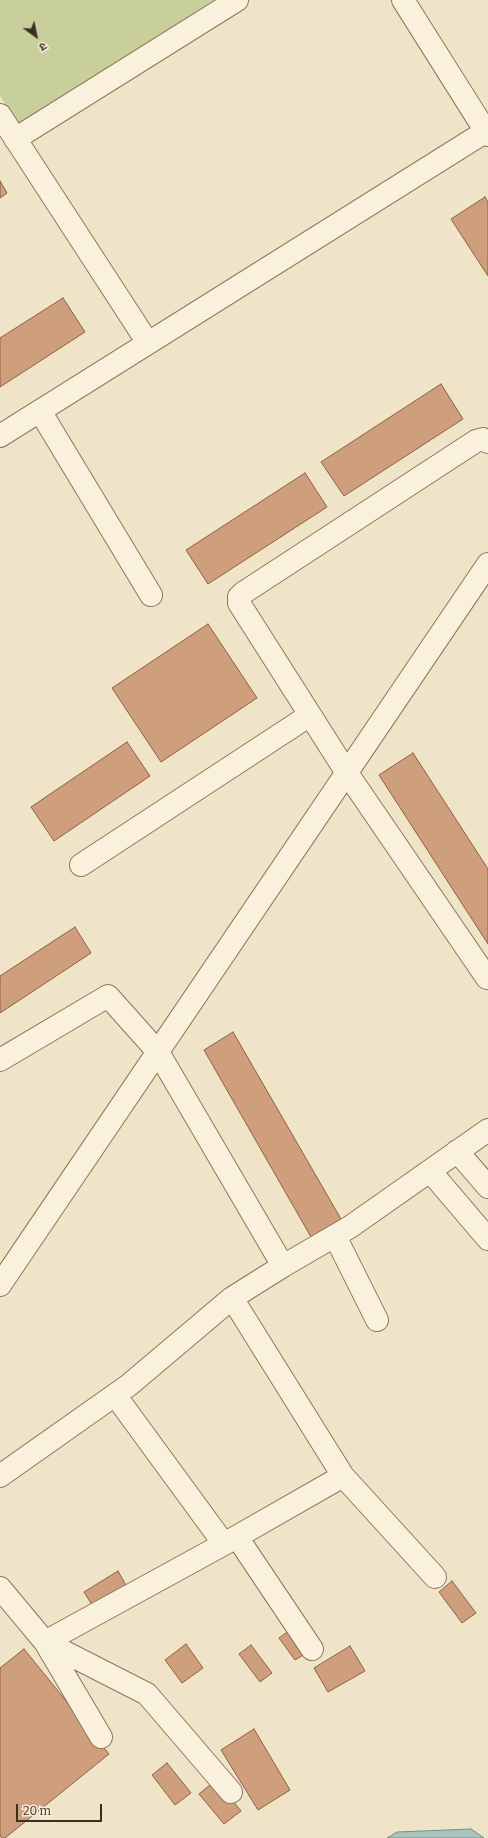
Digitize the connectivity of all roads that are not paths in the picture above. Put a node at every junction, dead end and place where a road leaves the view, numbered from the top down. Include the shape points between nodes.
1 (237, 0) edge
2 (403, 0) edge
3 (0, 115) edge
4 (487, 132) edge
5 (15, 139) junction
6 (148, 343) junction
7 (40, 411) junction
8 (0, 436) edge
9 (488, 442) edge
10 (488, 564) edge
11 (151, 595) dead end
12 (310, 715) junction
13 (347, 773) junction
14 (81, 865) dead end
15 (487, 978) edge
16 (158, 1052) junction
17 (0, 1060) edge
18 (488, 1130) edge
19 (457, 1151) junction
20 (430, 1171) junction
21 (488, 1187) edge
22 (335, 1236) junction
23 (488, 1239) edge
24 (283, 1266) junction
25 (0, 1285) edge
26 (232, 1298) junction
27 (377, 1320) dead end
28 (115, 1395) junction
29 (0, 1476) edge
30 (343, 1476) junction
31 (231, 1540) junction
32 (435, 1577) dead end
33 (0, 1588) edge
34 (45, 1642) junction
35 (312, 1649) dead end
36 (101, 1737) dead end
37 (231, 1792) dead end

1 - 5 street
2 - 4 street
3 - 5 street
4 - 6 street
5 - 6 street
6 - 7 street
7 - 8 street
7 - 11 street
9 - 12 street via 483,439 476,441 239,597 239,603
10 - 13 street
12 - 13 street
12 - 14 street
13 - 15 street
13 - 16 street
16 - 17 street via 108,996
16 - 24 street
16 - 25 street
18 - 19 street
19 - 20 street
19 - 21 street
20 - 22 street
20 - 23 street
22 - 24 street
22 - 27 street
24 - 26 street
26 - 28 street
26 - 30 street
28 - 29 street
28 - 31 street
30 - 31 street
30 - 32 street
31 - 34 street
31 - 35 street
33 - 34 street
34 - 36 street
34 - 37 street via 147,1694

